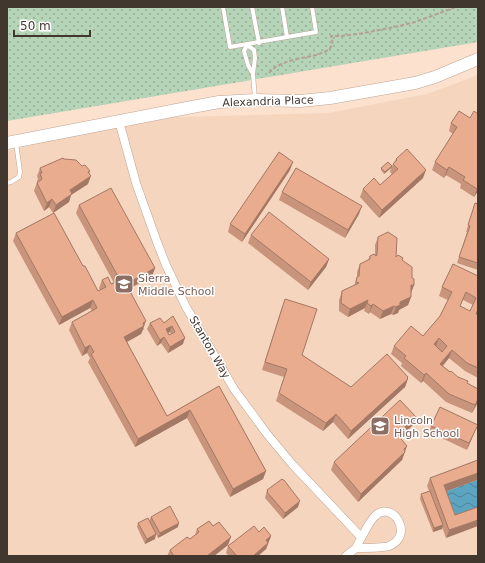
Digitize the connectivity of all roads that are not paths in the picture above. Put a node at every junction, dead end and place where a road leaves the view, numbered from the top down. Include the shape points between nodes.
1 (223, 7) edge
2 (252, 7) edge
3 (282, 7) edge
4 (312, 7) edge
5 (288, 37) junction
6 (259, 43) junction
7 (247, 45) junction
8 (478, 59) edge
9 (253, 74) junction
10 (255, 100) junction
11 (119, 121) junction
12 (12, 142) edge
13 (7, 183) edge
14 (361, 537) junction
15 (356, 548) junction
16 (346, 556) edge

1 - 7 lane via 230,47
2 - 6 lane
3 - 5 lane
4 - 5 lane via 316,32
5 - 6 lane
6 - 7 lane
7 - 9 lane via 244,51
7 - 9 lane via 254,50
8 - 10 street, Alexandria Place via 435,77 338,97 300,101
9 - 10 lane
10 - 11 street, Alexandria Place via 219,102
11 - 12 street, Alexandria Place
11 - 14 street, Stanton Way via 156,242 186,307 234,389 267,434
12 - 13 lane via 20,172 19,178
14 - 15 street
14 - 15 street via 375,516 385,512 396,517 401,528 399,538 388,546
15 - 16 street

